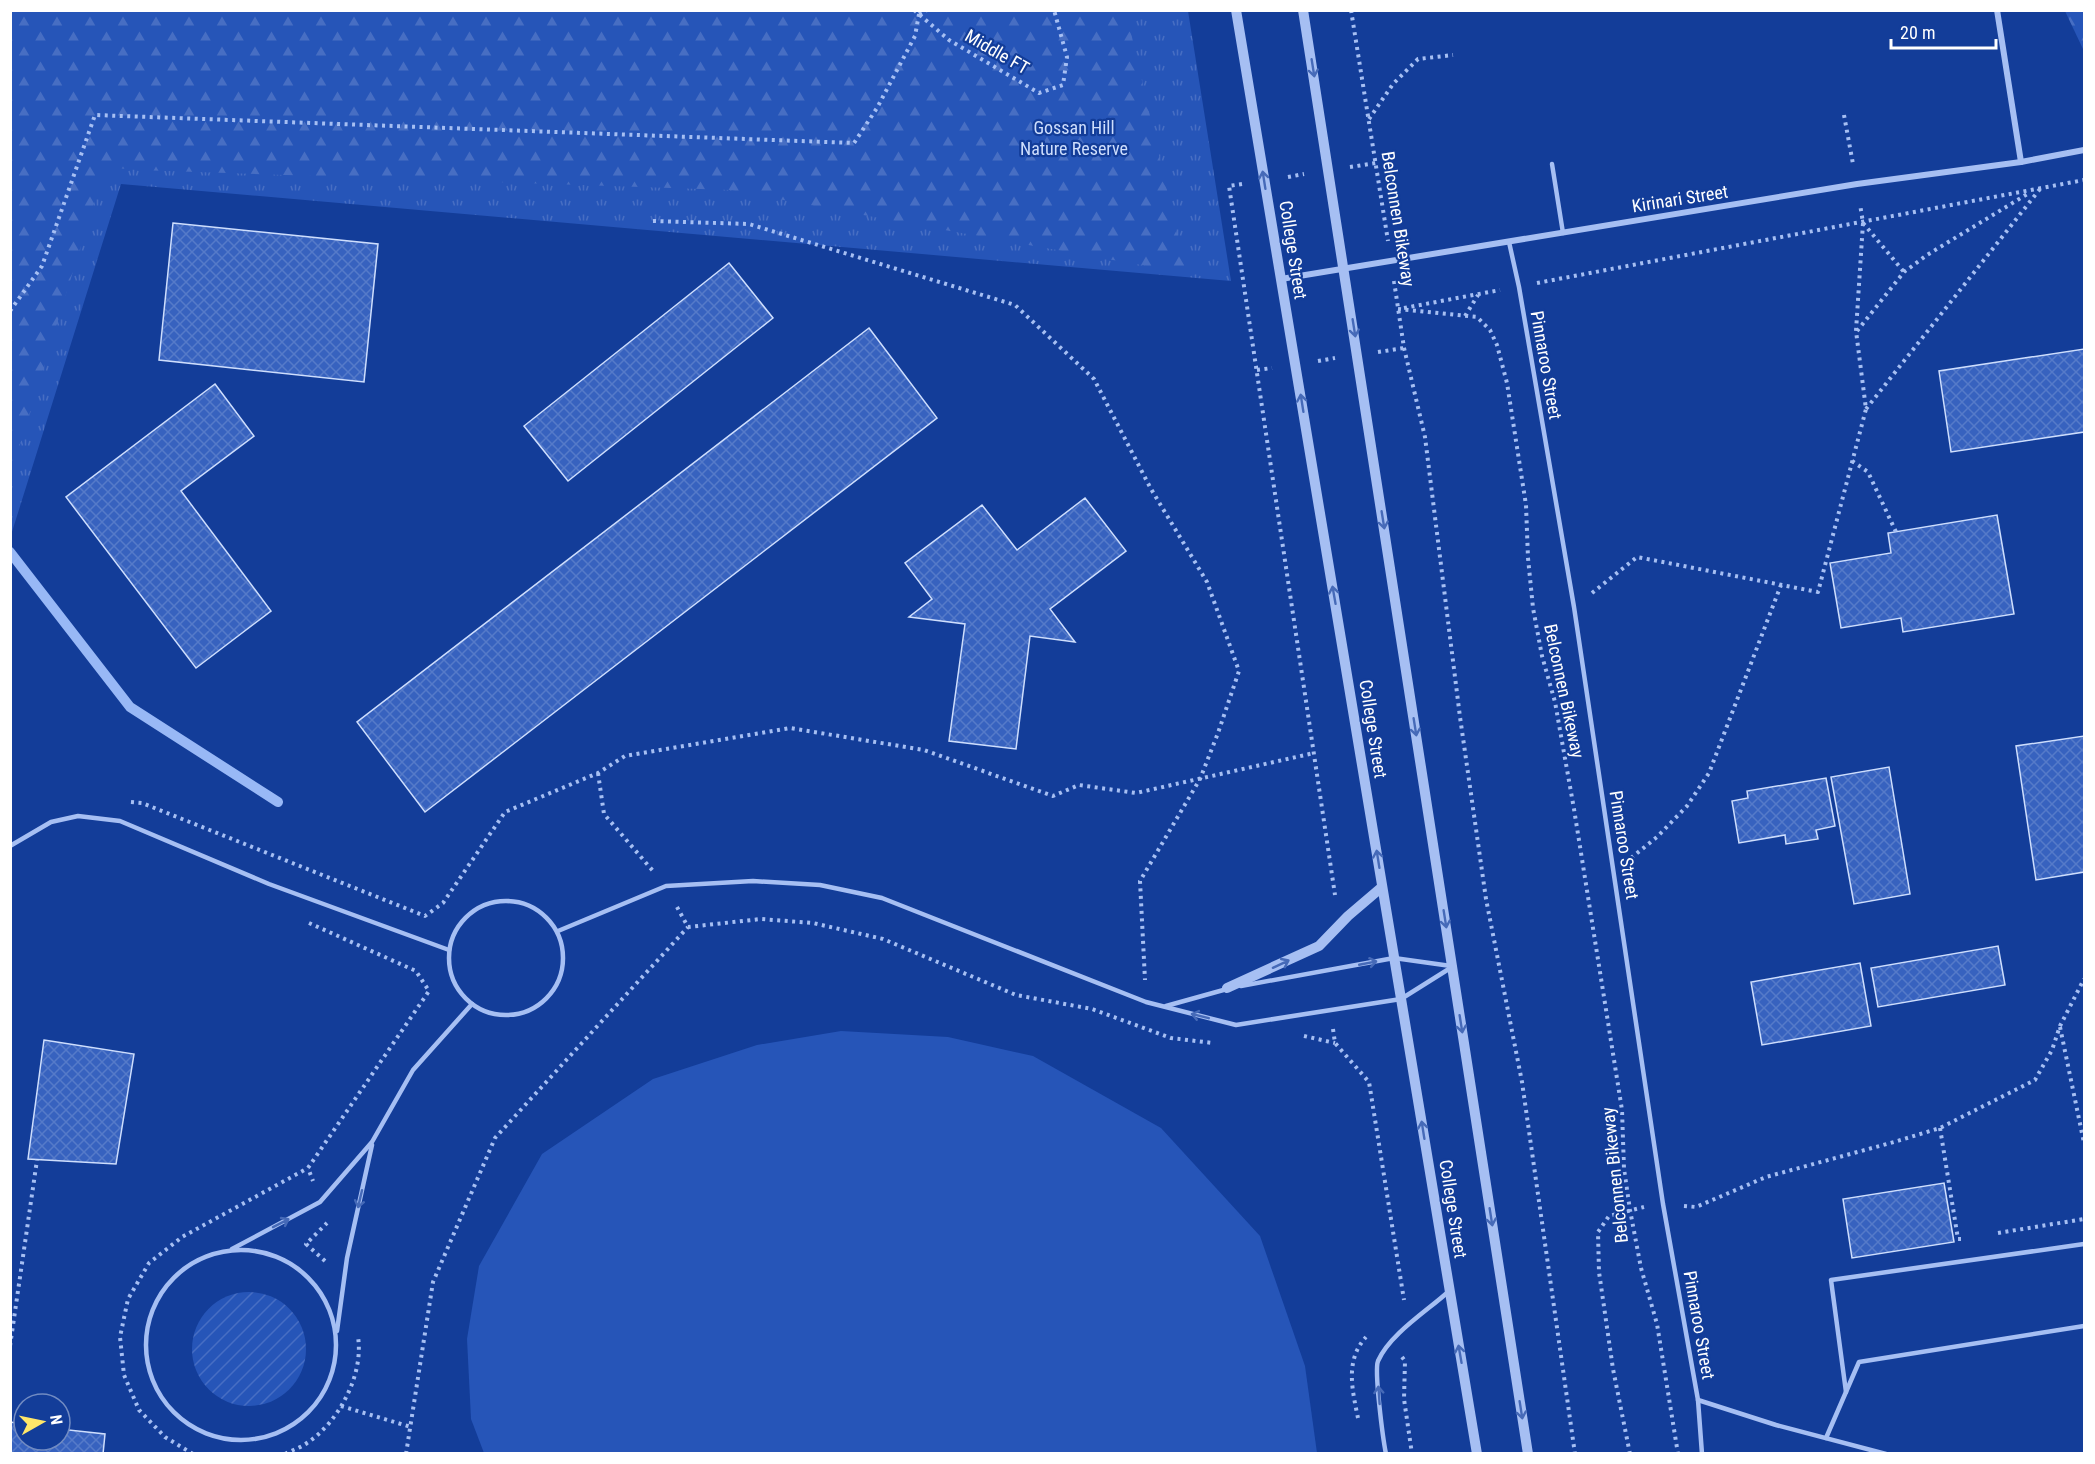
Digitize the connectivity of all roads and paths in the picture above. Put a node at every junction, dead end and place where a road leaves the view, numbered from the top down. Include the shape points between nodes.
1 (914, 10) edge
2 (927, 10) edge
3 (1054, 10) edge
4 (1236, 10) edge
5 (1303, 10) edge
6 (1351, 10) edge
7 (1997, 10) edge
8 (919, 14) junction
9 (1453, 55) dead end
10 (1369, 119) junction
11 (2085, 150) edge
12 (2021, 162) junction
13 (1376, 164) junction
14 (1552, 164) dead end
15 (1329, 170) junction
16 (1264, 180) junction
17 (2085, 180) edge
18 (2040, 189) junction
19 (2033, 190) junction
20 (653, 221) dead end
21 (1863, 223) junction
22 (1563, 233) junction
23 (1509, 242) junction
24 (1391, 262) junction
25 (1345, 270) junction
26 (1904, 272) junction
27 (1281, 279) junction
28 (1519, 287) junction
29 (1478, 295) junction
30 (1398, 309) junction
31 (10, 311) edge
32 (1465, 316) junction
33 (1856, 331) junction
34 (1404, 348) junction
35 (1358, 354) junction
36 (1295, 364) junction
37 (1257, 370) junction
38 (1866, 409) junction
39 (1852, 461) junction
40 (1896, 531) dead end
41 (1780, 585) junction
42 (1574, 607) junction
43 (1314, 753) junction
44 (598, 773) junction
45 (1200, 779) junction
46 (120, 801) dead end
47 (10, 846) edge
48 (305, 868) junction
49 (1614, 872) junction
50 (666, 886) junction
51 (1382, 887) junction
52 (296, 894) junction
53 (1331, 904) dead end
54 (688, 927) junction
55 (558, 931) junction
56 (449, 950) junction
57 (1394, 958) junction
58 (1452, 966) junction
59 (2085, 979) edge
60 (1227, 988) junction
61 (1401, 999) junction
62 (1146, 1002) junction
63 (472, 1004) junction
64 (1163, 1006) junction
65 (2060, 1026) junction
66 (1298, 1035) dead end
67 (1223, 1044) dead end
68 (1940, 1128) junction
69 (372, 1142) junction
70 (2085, 1143) edge
71 (37, 1160) dead end
72 (308, 1168) junction
73 (320, 1202) junction
74 (1664, 1204) junction
75 (1630, 1210) junction
76 (2085, 1219) edge
77 (1993, 1234) dead end
78 (1970, 1237) dead end
79 (306, 1244) dead end
80 (2085, 1244) edge
81 (229, 1250) junction
82 (1450, 1291) junction
83 (1396, 1307) dead end
84 (2085, 1326) edge
85 (336, 1335) junction
86 (10, 1346) edge
87 (1405, 1361) dead end
88 (1846, 1392) junction
89 (1698, 1400) junction
90 (341, 1406) dead end
91 (411, 1427) junction
92 (1826, 1438) junction
93 (193, 1454) edge
94 (406, 1454) edge
95 (1386, 1454) edge
96 (1412, 1454) edge
97 (1477, 1454) edge
98 (1528, 1454) edge
99 (1575, 1454) edge
100 (1630, 1454) edge
101 (1678, 1454) edge
102 (1702, 1454) edge
103 (1887, 1454) edge

1 - 8 path, Middle FT
2 - 8 path
3 - 8 path, Middle FT via 1068,57 1063,85 1040,93 949,40
16 -> 4 street, College Street
5 -> 15 street, College Street
6 - 10 path, Belconnen Bikeway
7 - 12 street
8 - 31 path via 915,36 854,143 94,115 42,266
9 - 10 path via 1418,59 1393,84
10 - 13 path, Belconnen Bikeway
11 - 12 street, Kirinari Street
12 - 22 street, Kirinari Street via 1857,184
13 - 15 path
13 - 24 path, Belconnen Bikeway
14 - 22 lane
15 - 16 path
15 - 25 street, College Street
16 - 27 street, College Street
16 - 37 path via 1229,186
17 - 18 path
18 - 19 path
18 - 38 path
19 - 21 path
19 - 26 path
20 - 45 path via 749,224 1015,305 1094,379 1151,489 1207,582 1239,671
21 - 26 path
21 - 28 path
21 - 33 path
22 - 23 street, Kirinari Street
23 - 24 street, Kirinari Street
23 - 28 lane, Pinnaroo Street
24 - 25 street, Kirinari Street
24 - 30 path, Belconnen Bikeway
25 - 27 street, Kirinari Street
25 -> 35 street, College Street
26 - 33 path
27 - 36 street, College Street
28 - 29 path
28 - 42 lane, Pinnaroo Street
29 - 30 path
29 - 32 path
30 - 32 path, Belconnen Bikeway
30 - 34 path
32 - 75 path, Belconnen Bikeway via 1478,317 1490,330 1508,383 1526,505 1533,608 1574,809 1622,1110
33 - 38 path
34 - 35 path
34 - 99 path via 1425,437 1486,899 1522,1082
35 - 36 path
35 -> 58 street, College Street
36 - 37 path
51 -> 36 street, College Street
37 - 43 path
38 - 39 path
39 - 40 path via 1869,472
39 - 41 path via 1818,592
41 - 42 path via 1637,556
41 - 49 path via 1709,772 1687,806
42 - 49 lane, Pinnaroo Street
43 - 45 path
43 - 53 path via 1336,895
44 - 45 path via 625,756 790,728 924,750 1053,796 1080,786 1136,793
44 - 48 path via 505,812 443,903 425,916
44 - 50 path via 604,814
45 - 62 path via 1140,881
46 - 48 path via 142,803
47 - 52 lane via 51,822 78,816 120,821
48 - 52 path
49 - 74 lane, Pinnaroo Street
50 - 54 path
50 - 55 lane
50 - 62 lane via 753,881 820,885 882,898
51 - 57 street, College Street
60 -> 51 street via 1319,946
52 - 56 lane
52 - 72 path via 290,914 416,971 429,991
54 - 67 path via 761,919 813,923 883,939 1016,995 1092,1010 1171,1038
54 - 91 path via 495,1138 433,1282
55 - 56 lane via 546,915 529,905 510,900 490,902 463,920 453,934
55 - 63 lane via 564,950 563,969 544,1002 527,1012 508,1016 489,1013
56 - 63 lane via 453,981
57 - 58 lane
60 -> 57 lane
57 - 61 street, College Street
58 - 61 lane
58 -> 98 street, College Street
59 - 65 path
60 - 64 lane
61 -> 64 lane via 1236,1025
82 -> 61 street, College Street
62 - 64 lane
63 - 69 lane via 413,1070
65 - 68 path via 2052,1050 2034,1080
65 - 70 path
66 - 83 path via 1335,1043 1369,1082 1404,1300
68 - 74 path via 1766,1177 1696,1207
68 - 78 path via 1958,1239
69 - 73 lane
69 -> 85 lane via 346,1258
71 - 86 path
72 - 73 path
72 - 93 path via 182,1238 149,1263 128,1299 120,1336 124,1375 139,1410 165,1437
73 - 79 path via 327,1224
81 -> 73 lane
74 - 89 lane, Pinnaroo Street
75 - 100 path via 1609,1216 1598,1232 1600,1283
75 - 101 path, Belconnen Bikeway via 1656,1324
76 - 77 path
80 - 88 lane via 1831,1280
81 - 85 lane via 260,1251 288,1262 312,1281 328,1306
81 - 85 lane via 201,1259 176,1276 158,1300 148,1329 148,1362 159,1392 179,1418 207,1435 239,1441 272,1436 301,1420 322,1396 334,1365
95 -> 82 lane via 1377,1362 1392,1340
97 -> 82 street, College Street
84 - 88 lane via 1859,1362
87 - 96 path via 1404,1399
88 - 92 lane
89 - 92 lane
89 - 102 lane, Pinnaroo Street
90 - 91 path
91 - 94 path
92 - 103 lane

